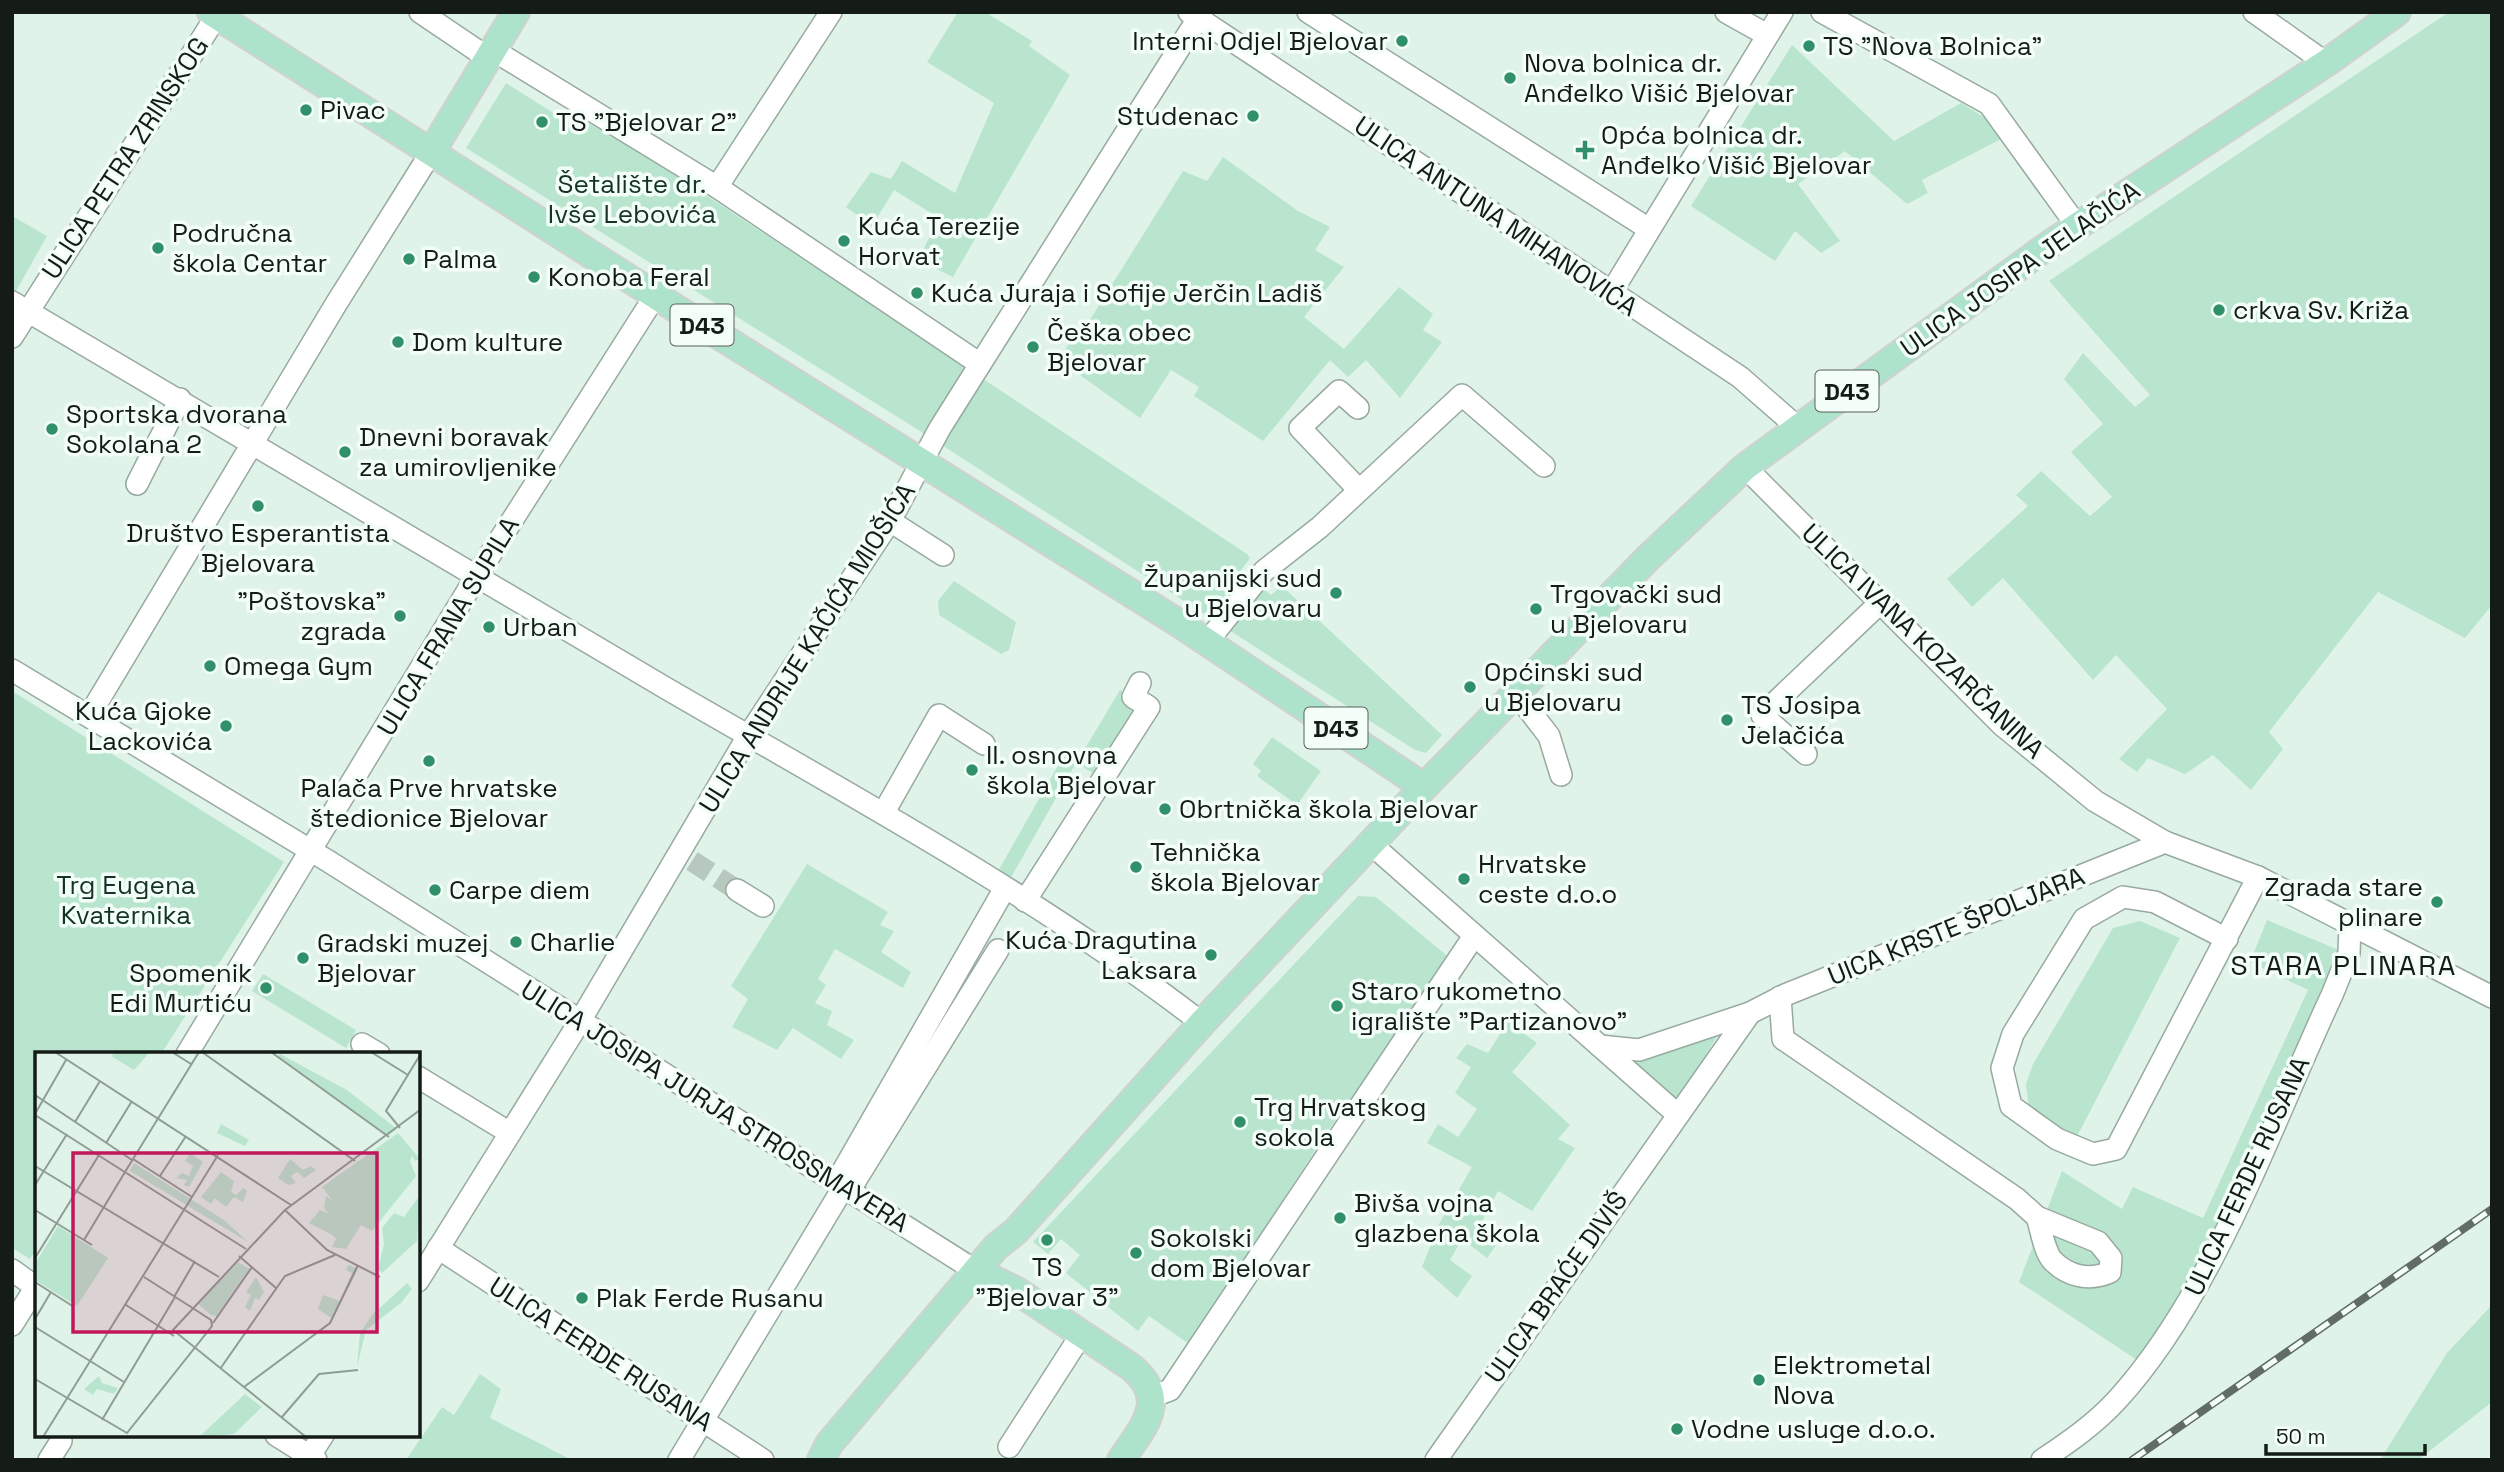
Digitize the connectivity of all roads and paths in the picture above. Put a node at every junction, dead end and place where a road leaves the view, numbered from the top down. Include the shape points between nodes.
1 (420, 12) edge
2 (516, 12) edge
3 (831, 12) edge
4 (1308, 12) edge
5 (1726, 12) edge
6 (1782, 12) edge
7 (1822, 12) edge
8 (2254, 12) edge
9 (2397, 12) edge
10 (215, 13) edge
11 (1196, 14) edge
12 (1767, 35) junction
13 (491, 54) junction
14 (2326, 63) junction
15 (432, 151) junction
16 (717, 187) junction
17 (2077, 226) junction
18 (1649, 229) junction
19 (1611, 293) junction
20 (655, 296) junction
21 (20, 307) edge
22 (12, 337) edge
23 (980, 364) junction
24 (180, 399) junction
25 (1358, 408) dead end
26 (1797, 427) junction
27 (254, 443) junction
28 (921, 462) junction
29 (1544, 466) dead end
30 (1745, 467) junction
31 (136, 484) dead end
32 (1359, 490) junction
33 (890, 522) junction
34 (943, 555) dead end
35 (476, 577) junction
36 (1881, 602) junction
37 (1207, 642) junction
38 (12, 670) edge
39 (1140, 683) dead end
40 (1516, 693) junction
41 (89, 716) junction
42 (748, 736) junction
43 (984, 744) dead end
44 (1806, 754) dead end
45 (1561, 775) dead end
46 (1424, 787) junction
47 (884, 812) junction
48 (2165, 842) junction
49 (1371, 844) junction
50 (312, 852) junction
51 (2259, 877) junction
52 (737, 890) tunnel mouth
53 (1015, 894) junction
54 (763, 906) dead end
55 (2350, 925) junction
56 (1474, 936) junction
57 (2227, 940) junction
58 (998, 950) dead end
59 (1780, 997) junction
60 (2492, 997) edge
61 (1750, 1013) junction
62 (929, 1020) junction
63 (580, 1021) junction
64 (1202, 1023) junction
65 (948, 1031) junction
66 (1600, 1046) junction
67 (188, 1052) edge
68 (420, 1078) edge
69 (1678, 1115) junction
70 (510, 1133) junction
71 (843, 1187) junction
72 (2037, 1217) dead end
73 (1016, 1231) junction
74 (438, 1248) junction
75 (12, 1270) edge
76 (976, 1271) junction
77 (420, 1278) edge
78 (35, 1286) edge
79 (35, 1289) edge
80 (1017, 1292) junction
81 (12, 1325) edge
82 (1081, 1335) junction
83 (1151, 1397) junction
84 (703, 1420) junction
85 (279, 1437) edge
86 (322, 1437) edge
87 (61, 1441) dead end
88 (1009, 1447) dead end
89 (819, 1457) edge
90 (311, 1458) edge
91 (49, 1460) edge
92 (679, 1460) edge
93 (763, 1460) edge
94 (1121, 1460) edge
95 (1436, 1460) edge
96 (2042, 1460) edge

1 - 13 street
2 - 13 main road
3 - 16 street
4 - 18 street
5 - 12 street
6 - 12 street
7 - 17 street via 1989,104
8 - 14 street
9 - 14 main road, ULICA JOSIPA JELAČIĆA / D43
10 - 15 main road, D43
10 - 21 street, ULICA PETRA ZRINSKOG
11 - 19 street, ULICA ANTUNA MIHANOVIĆA
11 - 23 street, ULICA ANDRIJE KAČIĆA MIOŠIĆA
12 - 18 street
13 - 15 main road
13 - 16 street
14 - 17 main road, ULICA JOSIPA JELAČIĆA / D43
15 - 20 main road, D43
15 - 27 street
16 - 23 street
17 - 26 main road, ULICA JOSIPA JELAČIĆA / D43
18 - 19 street
19 - 26 street, ULICA ANTUNA MIHANOVIĆA via 1740,377
20 - 28 main road, D43
20 - 35 street, ULICA FRANA SUPILA
21 - 22 street, ULICA PETRA ZRINSKOG
21 - 24 street
23 - 28 street, ULICA ANDRIJE KAČIĆA MIOŠIĆA
24 - 27 street
24 - 31 street
25 - 32 street via 1339,391 1300,428
26 - 30 main road, ULICA JOSIPA JELAČIĆA / D43
27 - 35 street
27 - 41 street
28 - 33 street, ULICA ANDRIJE KAČIĆA MIOŠIĆA
28 - 37 main road, D43
29 - 32 street via 1462,395
30 - 36 street, ULICA IVANA KOZARČANINA
30 - 40 main road, ULICA JOSIPA JELAČIĆA / D43
32 - 37 street via 1264,571
33 - 34 street
33 - 42 street, ULICA ANDRIJE KAČIĆA MIOŠIĆA
35 - 42 street
35 - 50 street, ULICA FRANA SUPILA
36 - 44 street via 1762,715
36 - 48 street, ULICA IVANA KOZARČANINA via 2002,725 2095,801
37 - 46 main road, D43
38 - 41 street
39 - 53 street via 1133,697 1149,707
40 - 45 street via 1549,736
40 - 46 main road, ULICA JOSIPA JELAČIĆA / D43
41 - 50 street
42 - 47 street
42 - 63 street, ULICA ANDRIJE KAČIĆA MIOŠIĆA via 686,857
43 - 47 street via 939,715
46 - 49 main road
47 - 53 street
48 - 51 street, ULICA IVANA KOZARČANINA
48 - 59 street, UICA KRSTE ŠPOLJARA
49 - 56 street
49 - 64 main road
50 - 63 street, ULICA JOSIPA JURJA STROSSMAYERA
50 - 67 street
51 - 55 street, ULICA IVANA KOZARČANINA
51 - 57 street
52 - 54 street
53 - 62 street
53 - 64 street
55 - 60 street
55 - 96 street, ULICA FERDE RUSANA via 2349,953 2332,995 2197,1288 2146,1366 2117,1400
56 - 66 street
56 - 83 street via 1170,1390
57 - 57 street via 2116,1149 2093,1154 2057,1139 2011,1107 2002,1068 2013,1034 2084,919 2123,897 2155,902
58 - 65 street
59 - 61 street, UICA KRSTE ŠPOLJARA
59 - 72 street via 1783,1039
61 - 66 street, UICA KRSTE ŠPOLJARA via 1639,1050
61 - 69 street, UICA KRSTE ŠPOLJARA
62 - 65 street
62 - 71 street
63 - 70 street, ULICA ANDRIJE KAČIĆA MIOŠIĆA
63 - 71 street, ULICA JOSIPA JURJA STROSSMAYERA
64 - 73 main road
65 - 71 street
66 - 69 street
68 - 70 street
69 - 95 street, ULICA BRAĆE DIVIŠ
70 - 74 street, ULICA ANDRIJE KAČIĆA MIOŠIĆA
71 - 76 street, ULICA JOSIPA JURJA STROSSMAYERA
71 - 84 street
73 - 76 main road
73 - 80 main road via 1008,1270
74 - 77 street, ULICA ANDRIJE KAČIĆA MIOŠIĆA
74 - 84 street, ULICA FERDE RUSANA
75 - 78 street
76 - 80 main road
76 - 89 main road
79 - 81 street
80 - 82 main road
82 - 83 main road via 1140,1374
82 - 88 street
83 - 94 main road via 1146,1422
84 - 92 street
84 - 93 street, ULICA FERDE RUSANA
85 - 90 street
86 - 90 street
87 - 91 street

